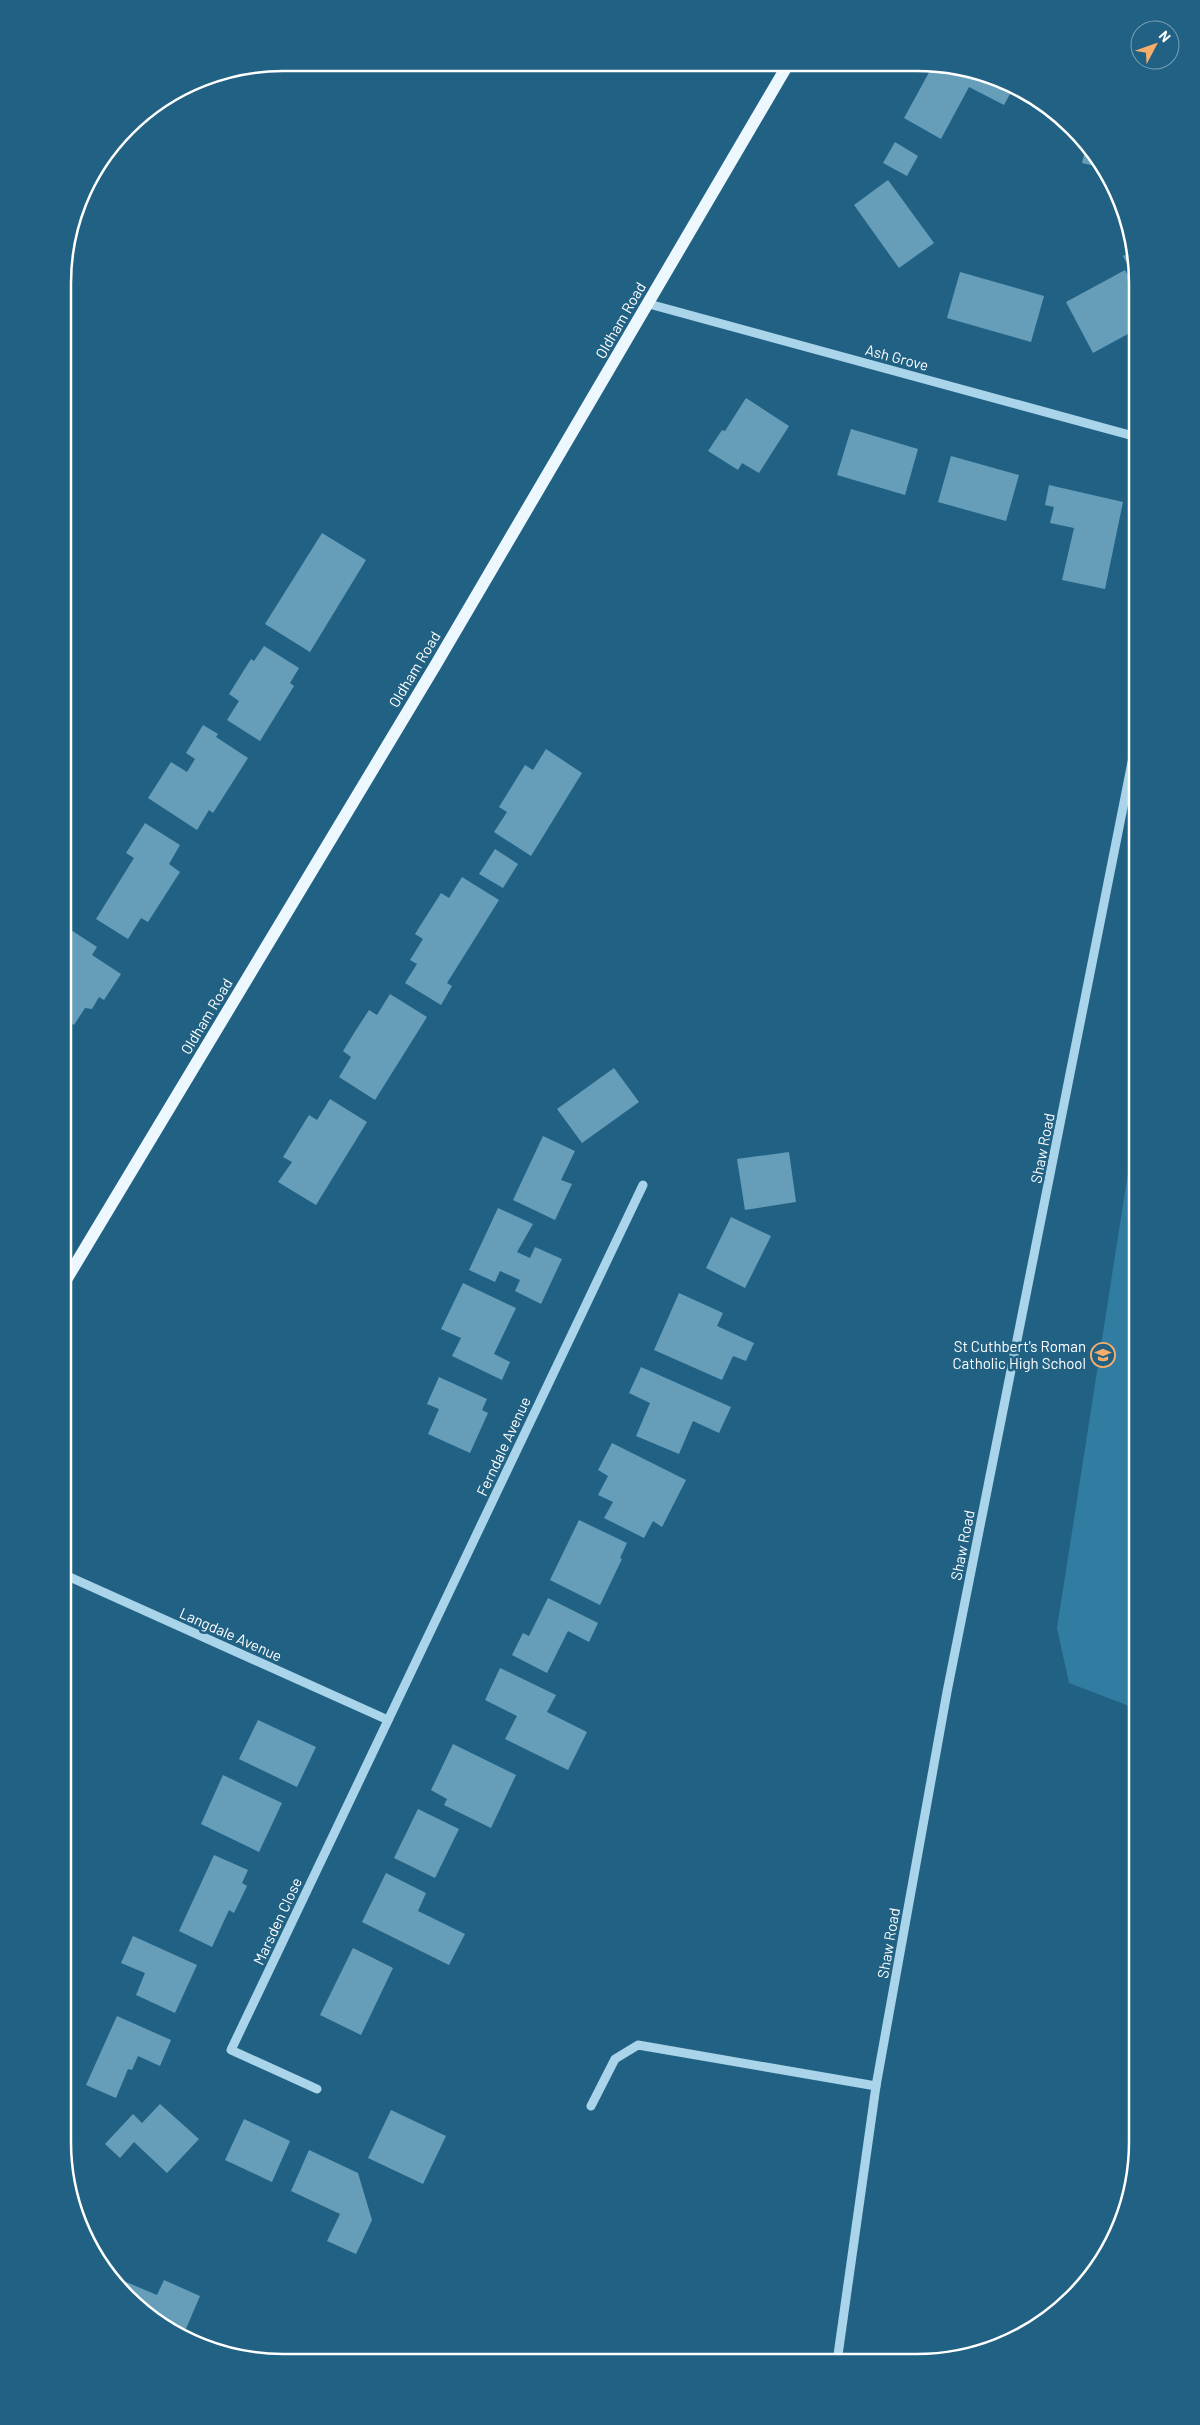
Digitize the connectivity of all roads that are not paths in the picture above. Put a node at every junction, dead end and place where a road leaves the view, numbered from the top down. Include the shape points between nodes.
1 (785, 71) edge
2 (649, 304) junction
3 (1129, 435) edge
4 (1129, 777) edge
5 (644, 1185) dead end
6 (71, 1273) edge
7 (71, 1578) edge
8 (388, 1720) junction
9 (876, 2086) junction
10 (317, 2088) dead end
11 (591, 2106) dead end
12 (838, 2354) edge

1 - 2 main road, Oldham Road
2 - 3 street, Ash Grove
2 - 6 main road, Oldham Road
4 - 9 street, Shaw Road via 947,1692
5 - 8 street, Ferndale Avenue
7 - 8 street, Langdale Avenue
8 - 10 street, Marsden Close via 231,2050
9 - 11 street via 638,2045 615,2059
9 - 12 street, Shaw Road

